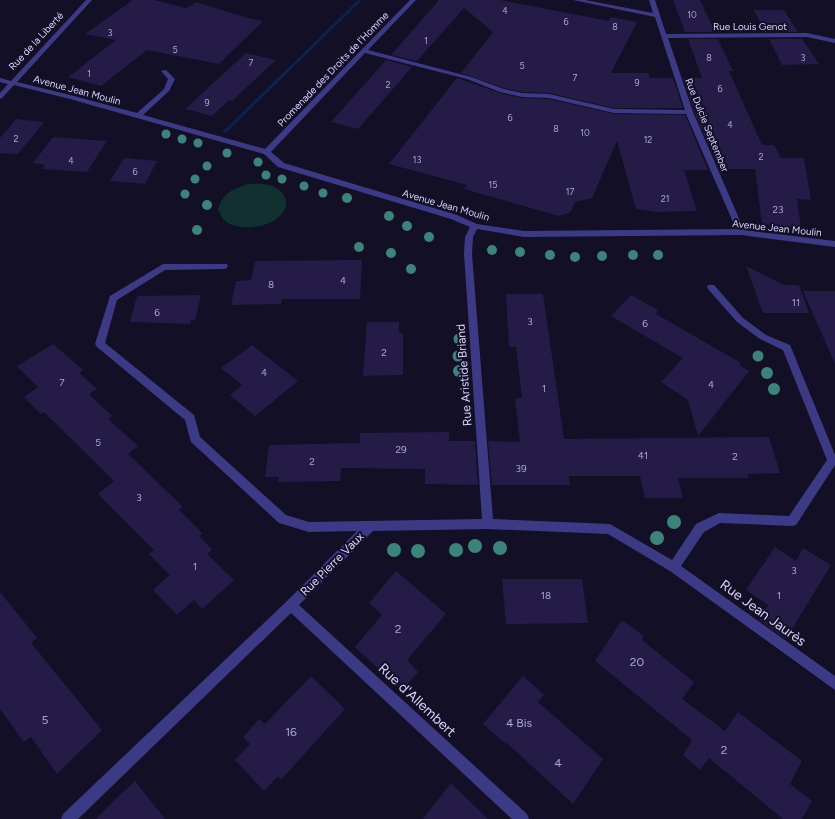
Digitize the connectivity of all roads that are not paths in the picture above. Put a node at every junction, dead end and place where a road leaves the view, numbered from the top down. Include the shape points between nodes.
1 (88, 0) edge
2 (413, 0) edge
3 (576, 0) edge
4 (652, 0) edge
5 (658, 16) junction
6 (664, 36) junction
7 (835, 41) edge
8 (364, 51) junction
9 (164, 71) dead end
10 (0, 80) edge
11 (11, 84) junction
12 (0, 97) edge
13 (689, 112) junction
14 (138, 116) junction
15 (267, 152) junction
16 (475, 226) junction
17 (741, 232) junction
18 (835, 244) edge
19 (224, 266) dead end
20 (710, 287) dead end
21 (488, 524) junction
22 (370, 526) junction
23 (674, 566) junction
24 (291, 605) junction
25 (835, 684) edge
26 (68, 819) edge
27 (522, 819) edge

1 - 11 street, Rue de la Liberté
2 - 8 street, Promenade des Droits de l'Homme
3 - 5 street
4 - 5 street, Rue Dulcie September
5 - 6 street, Rue Dulcie September
6 - 7 street, Rue Louis Genot via 807,35
6 - 13 street, Rue Dulcie September
8 - 13 street via 469,78 502,92 549,96 614,111
8 - 15 street, Promenade des Droits de l'Homme
9 - 14 street via 172,79 167,90
10 - 11 street, Avenue Jean Moulin
11 - 12 street, Rue de la Liberté
11 - 14 street, Avenue Jean Moulin via 60,94
13 - 17 street, Rue Dulcie September
14 - 15 street, Avenue Jean Moulin
15 - 16 street, Avenue Jean Moulin via 281,165 454,217
16 - 17 street, Avenue Jean Moulin via 524,234
16 - 21 street, Rue Aristide Briand via 469,237 468,254
17 - 18 street, Avenue Jean Moulin
19 - 22 street via 163,268 113,298 100,344 190,418 194,439 283,519 309,527
20 - 23 street via 740,320 763,337 787,348 832,461 792,521 719,518 700,528
21 - 22 street, Rue Pierre Vaux
21 - 23 street, Rue Pierre Vaux via 610,529
22 - 24 street, Rue Pierre Vaux
23 - 25 street, Rue Jean Jaurès
24 - 26 street, Rue Pierre Vaux
24 - 27 street, Rue d'Allembert

